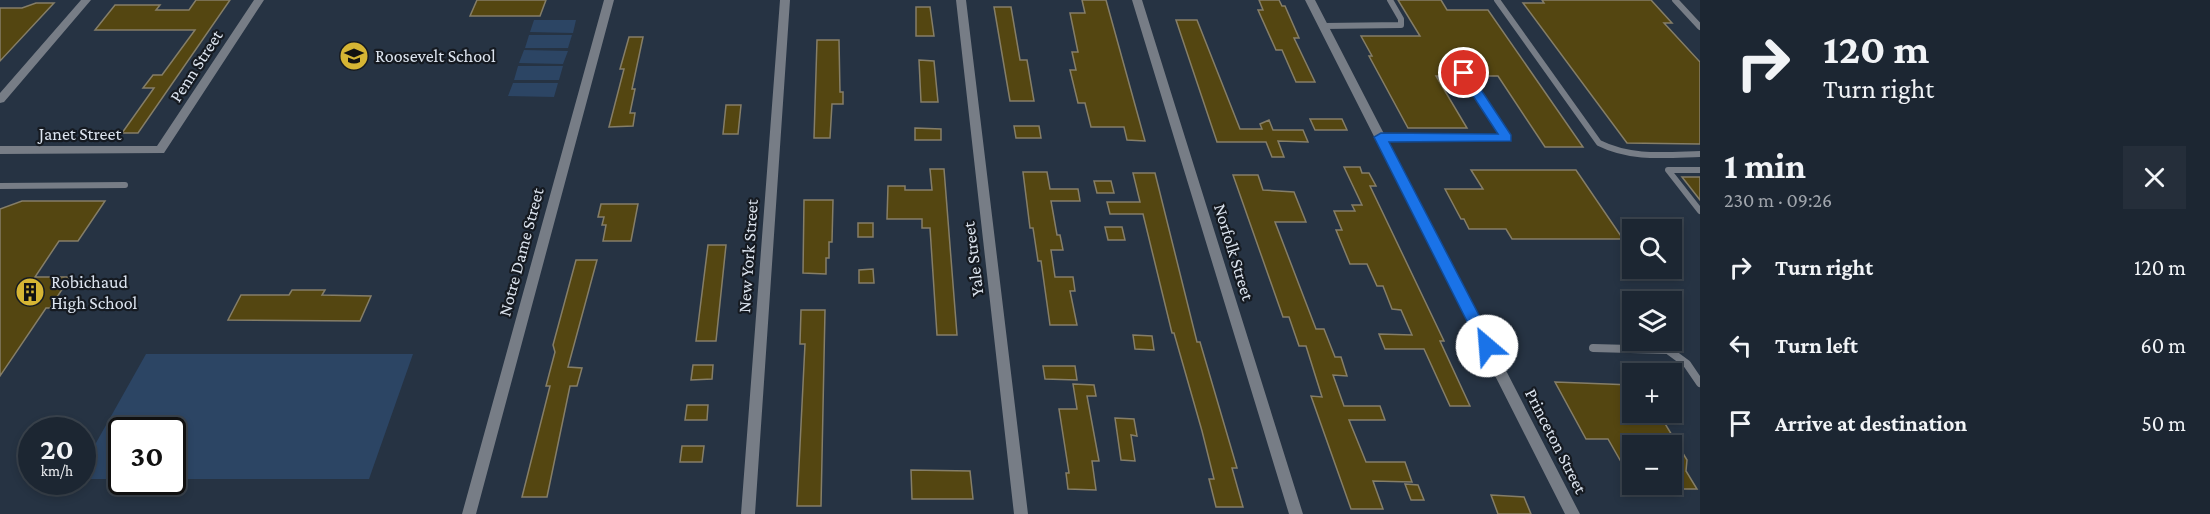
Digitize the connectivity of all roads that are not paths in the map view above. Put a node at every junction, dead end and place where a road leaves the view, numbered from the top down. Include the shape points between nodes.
1 (86, 0) edge
2 (258, 0) edge
3 (609, 0) edge
4 (785, 0) edge
5 (961, 0) edge
6 (1137, 0) edge
7 (1310, 0) edge
8 (1390, 0) edge
9 (1497, 0) edge
10 (1675, 0) edge
11 (1324, 26) junction
12 (1700, 27) edge
13 (1453, 57) dead end
14 (0, 100) edge
15 (1381, 137) junction
16 (0, 150) edge
17 (160, 150) joint
18 (1700, 154) edge
19 (1700, 170) edge
20 (125, 185) dead end
21 (0, 186) edge
22 (1700, 211) edge
23 (1593, 348) dead end
24 (1700, 383) edge
25 (469, 514) edge
26 (748, 514) edge
27 (1021, 514) edge
28 (1296, 514) edge
29 (1573, 514) edge

1 - 14 street
2 - 17 street, Penn Street
3 - 25 street, Notre Dame Street
4 - 26 street, New York Street
5 - 27 street, Yale Street
6 - 28 street, Norfolk Street
7 - 11 street, Princeton Street
8 - 11 lane via 1401,25
9 - 18 lane via 1599,143 1623,153
10 - 12 lane
11 - 15 street, Princeton Street
13 - 15 lane via 1507,138
15 - 29 street, Princeton Street
16 - 17 street, Janet Street
19 - 22 lane via 1668,170
20 - 21 lane
23 - 24 lane via 1668,350 1687,364

